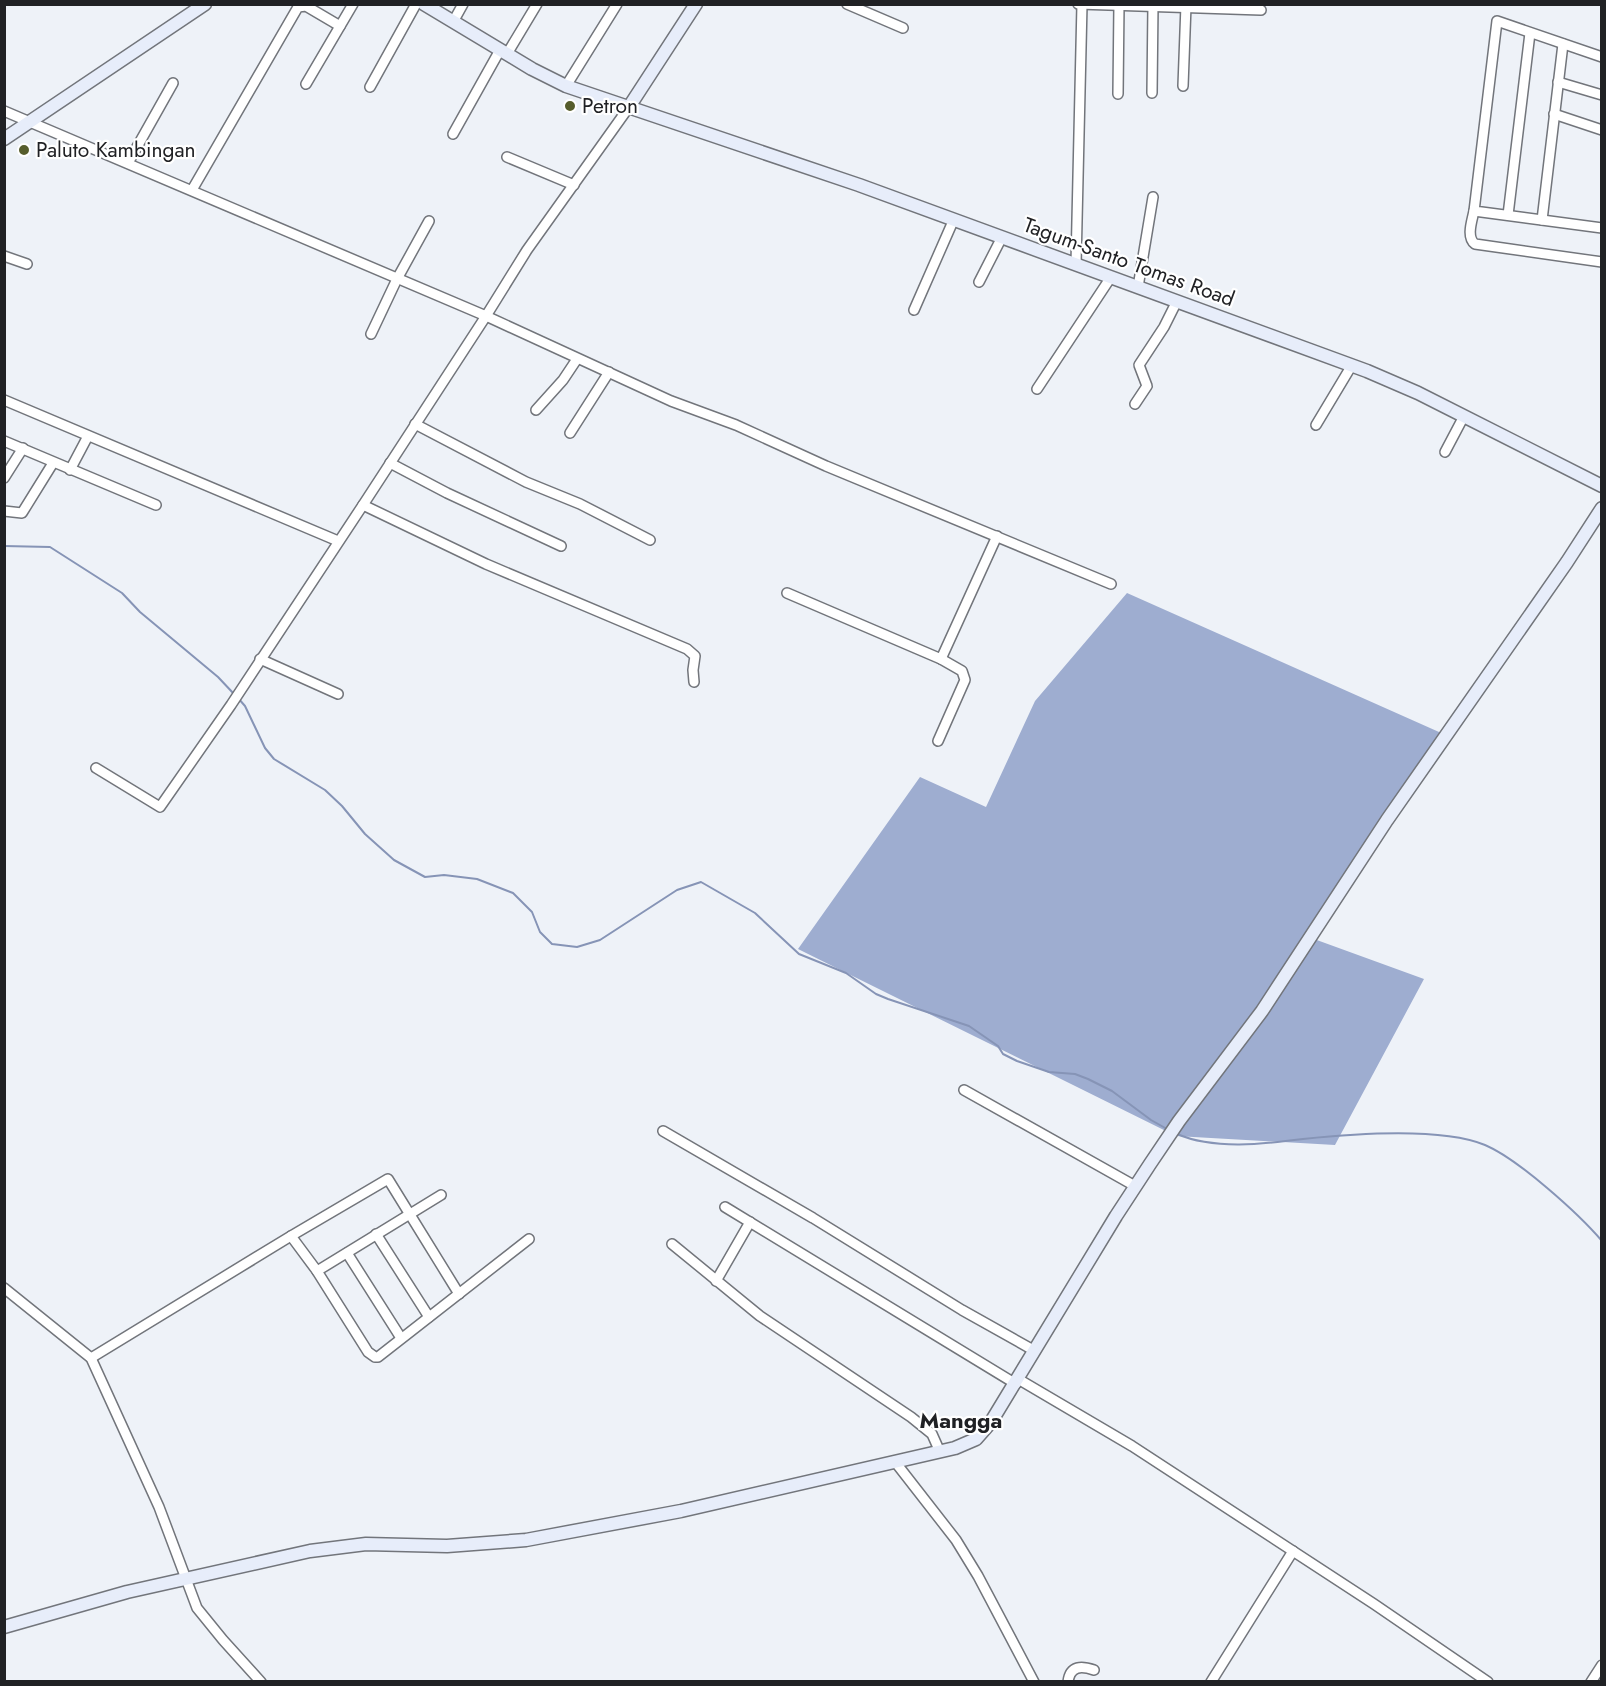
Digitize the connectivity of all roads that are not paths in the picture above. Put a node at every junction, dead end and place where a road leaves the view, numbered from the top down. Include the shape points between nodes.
1 (205, 4) edge
2 (353, 4) edge
3 (416, 4) edge
4 (424, 4) edge
5 (463, 4) edge
6 (537, 4) edge
7 (617, 4) edge
8 (847, 4) edge
9 (1081, 5) edge
10 (691, 6) edge
11 (1119, 6) edge
12 (1153, 6) edge
13 (1186, 7) edge
14 (1262, 10) dead end
15 (453, 21) junction
16 (340, 26) junction
17 (903, 28) dead end
18 (1530, 33) junction
19 (1563, 44) junction
20 (503, 52) junction
21 (1602, 57) edge
22 (1558, 82) junction
23 (173, 83) dead end
24 (306, 84) dead end
25 (566, 86) junction
26 (1184, 86) dead end
27 (370, 87) dead end
28 (1152, 93) dead end
29 (1118, 94) dead end
30 (1602, 95) edge
31 (629, 107) junction
32 (4, 111) edge
33 (1554, 114) junction
34 (30, 122) junction
35 (1602, 130) edge
36 (453, 134) dead end
37 (4, 139) edge
38 (507, 157) dead end
39 (128, 163) junction
40 (574, 185) junction
41 (192, 190) junction
42 (1153, 197) dead end
43 (1474, 211) junction
44 (1508, 215) junction
45 (954, 219) junction
46 (1542, 220) junction
47 (429, 221) dead end
48 (1602, 228) edge
49 (1002, 237) junction
50 (4, 256) edge
51 (1602, 262) edge
52 (27, 264) dead end
53 (1076, 264) junction
54 (1111, 276) junction
55 (397, 279) junction
56 (979, 282) dead end
57 (1138, 287) junction
58 (1177, 301) junction
59 (914, 310) dead end
60 (486, 316) junction
61 (371, 334) dead end
62 (577, 359) junction
63 (1352, 365) junction
64 (609, 372) junction
65 (1037, 388) dead end
66 (4, 400) edge
67 (1136, 404) dead end
68 (536, 410) dead end
69 (1464, 416) junction
70 (415, 424) junction
71 (1316, 425) dead end
72 (570, 434) dead end
73 (88, 436) junction
74 (4, 441) edge
75 (23, 448) junction
76 (1445, 452) dead end
77 (390, 463) junction
78 (53, 464) junction
79 (70, 470) junction
80 (4, 478) edge
81 (1602, 486) edge
82 (156, 505) dead end
83 (363, 505) junction
84 (1602, 508) edge
85 (4, 511) edge
86 (997, 536) junction
87 (650, 540) dead end
88 (338, 541) junction
89 (561, 546) dead end
90 (1110, 584) dead end
91 (787, 593) dead end
92 (260, 659) junction
93 (941, 659) junction
94 (694, 682) dead end
95 (338, 694) dead end
96 (938, 741) dead end
97 (96, 768) dead end
98 (964, 1090) dead end
99 (663, 1131) dead end
100 (1135, 1186) junction
101 (441, 1195) dead end
102 (725, 1207) dead end
103 (409, 1213) junction
104 (750, 1222) junction
105 (376, 1234) junction
106 (291, 1236) junction
107 (529, 1239) dead end
108 (672, 1244) dead end
109 (347, 1253) junction
110 (316, 1271) junction
111 (716, 1281) junction
112 (4, 1288) edge
113 (459, 1294) junction
114 (429, 1317) junction
115 (401, 1338) junction
116 (1035, 1351) junction
117 (91, 1358) junction
118 (1017, 1381) junction
119 (940, 1452) junction
120 (896, 1463) junction
121 (1293, 1551) junction
122 (186, 1578) junction
123 (4, 1627) edge
124 (1602, 1665) edge
125 (1094, 1670) dead end
126 (261, 1682) edge
127 (1034, 1682) edge
128 (1068, 1682) edge
129 (1211, 1682) edge
130 (1488, 1682) edge
131 (1591, 1682) edge

1 - 34 street
2 - 16 street
3 - 27 street
4 - 15 street, Tagum-Santo Tomas Road
5 - 15 street
6 - 20 street
7 - 25 street
8 - 17 street
9 - 11 street
9 - 53 street
10 - 31 street
11 - 12 street
11 - 29 street
12 - 13 street
12 - 28 street
13 - 14 street
13 - 26 street
15 - 20 street, Tagum-Santo Tomas Road
16 - 24 street
16 - 41 street via 306,6 298,7
18 - 19 street
18 - 43 street via 1497,21
18 - 44 street
19 - 21 street
19 - 22 street
20 - 25 street, Tagum-Santo Tomas Road
20 - 36 street
22 - 30 street
22 - 33 street
23 - 39 street
25 - 31 street, Tagum-Santo Tomas Road
31 - 40 street
31 - 45 street, Tagum-Santo Tomas Road
32 - 34 street
33 - 35 street
33 - 46 street
34 - 37 street
34 - 39 street
38 - 40 street
39 - 41 street
40 - 60 street
41 - 55 street
42 - 57 street
43 - 44 street
43 - 51 street via 1470,236 1475,244
44 - 46 street
45 - 49 street, Tagum-Santo Tomas Road
45 - 59 street
46 - 48 street
47 - 55 street
49 - 53 street, Tagum-Santo Tomas Road
49 - 56 street
50 - 52 street
53 - 54 street, Tagum-Santo Tomas Road
54 - 57 street, Tagum-Santo Tomas Road
54 - 65 street
55 - 60 street
55 - 61 street
57 - 58 street, Tagum-Santo Tomas Road
58 - 63 street, Tagum-Santo Tomas Road
58 - 67 street via 1139,365 1147,386
60 - 62 street
60 - 70 street
62 - 64 street
62 - 68 street
63 - 69 street, Tagum-Santo Tomas Road
63 - 71 street
64 - 72 street
64 - 86 street
66 - 73 street
69 - 76 street
69 - 81 street, Tagum-Santo Tomas Road
70 - 77 street
70 - 87 street
73 - 79 street
73 - 88 street
74 - 75 street
75 - 78 street
75 - 80 street
77 - 83 street
77 - 89 street
78 - 79 street
78 - 85 street via 22,513
79 - 82 street
83 - 88 street
83 - 94 street via 486,564 687,649 695,656
84 - 100 street via 1387,820 1268,1003
86 - 90 street
86 - 93 street
88 - 92 street
91 - 93 street
92 - 95 street
92 - 97 street via 160,807
93 - 96 street via 962,671 965,680
98 - 100 street
99 - 116 street
100 - 116 street
101 - 103 street
102 - 104 street
103 - 105 street
103 - 106 street via 388,1179
103 - 113 street
104 - 111 street
104 - 118 street
105 - 109 street
105 - 114 street
106 - 110 street
106 - 117 street
107 - 113 street
108 - 111 street
109 - 110 street
109 - 115 street
110 - 115 street via 371,1355 378,1357
111 - 119 street via 760,1316 911,1417 932,1434
112 - 117 street
113 - 114 street
114 - 115 street
116 - 118 street
117 - 122 street via 159,1507
118 - 119 street via 976,1439
118 - 121 street via 1132,1446
119 - 120 street
120 - 122 street via 681,1511 526,1540 447,1546 338,1547
120 - 127 street via 956,1540
121 - 129 street
121 - 130 street
122 - 123 street
122 - 126 street via 205,1620
124 - 131 street
125 - 128 street via 1075,1668

